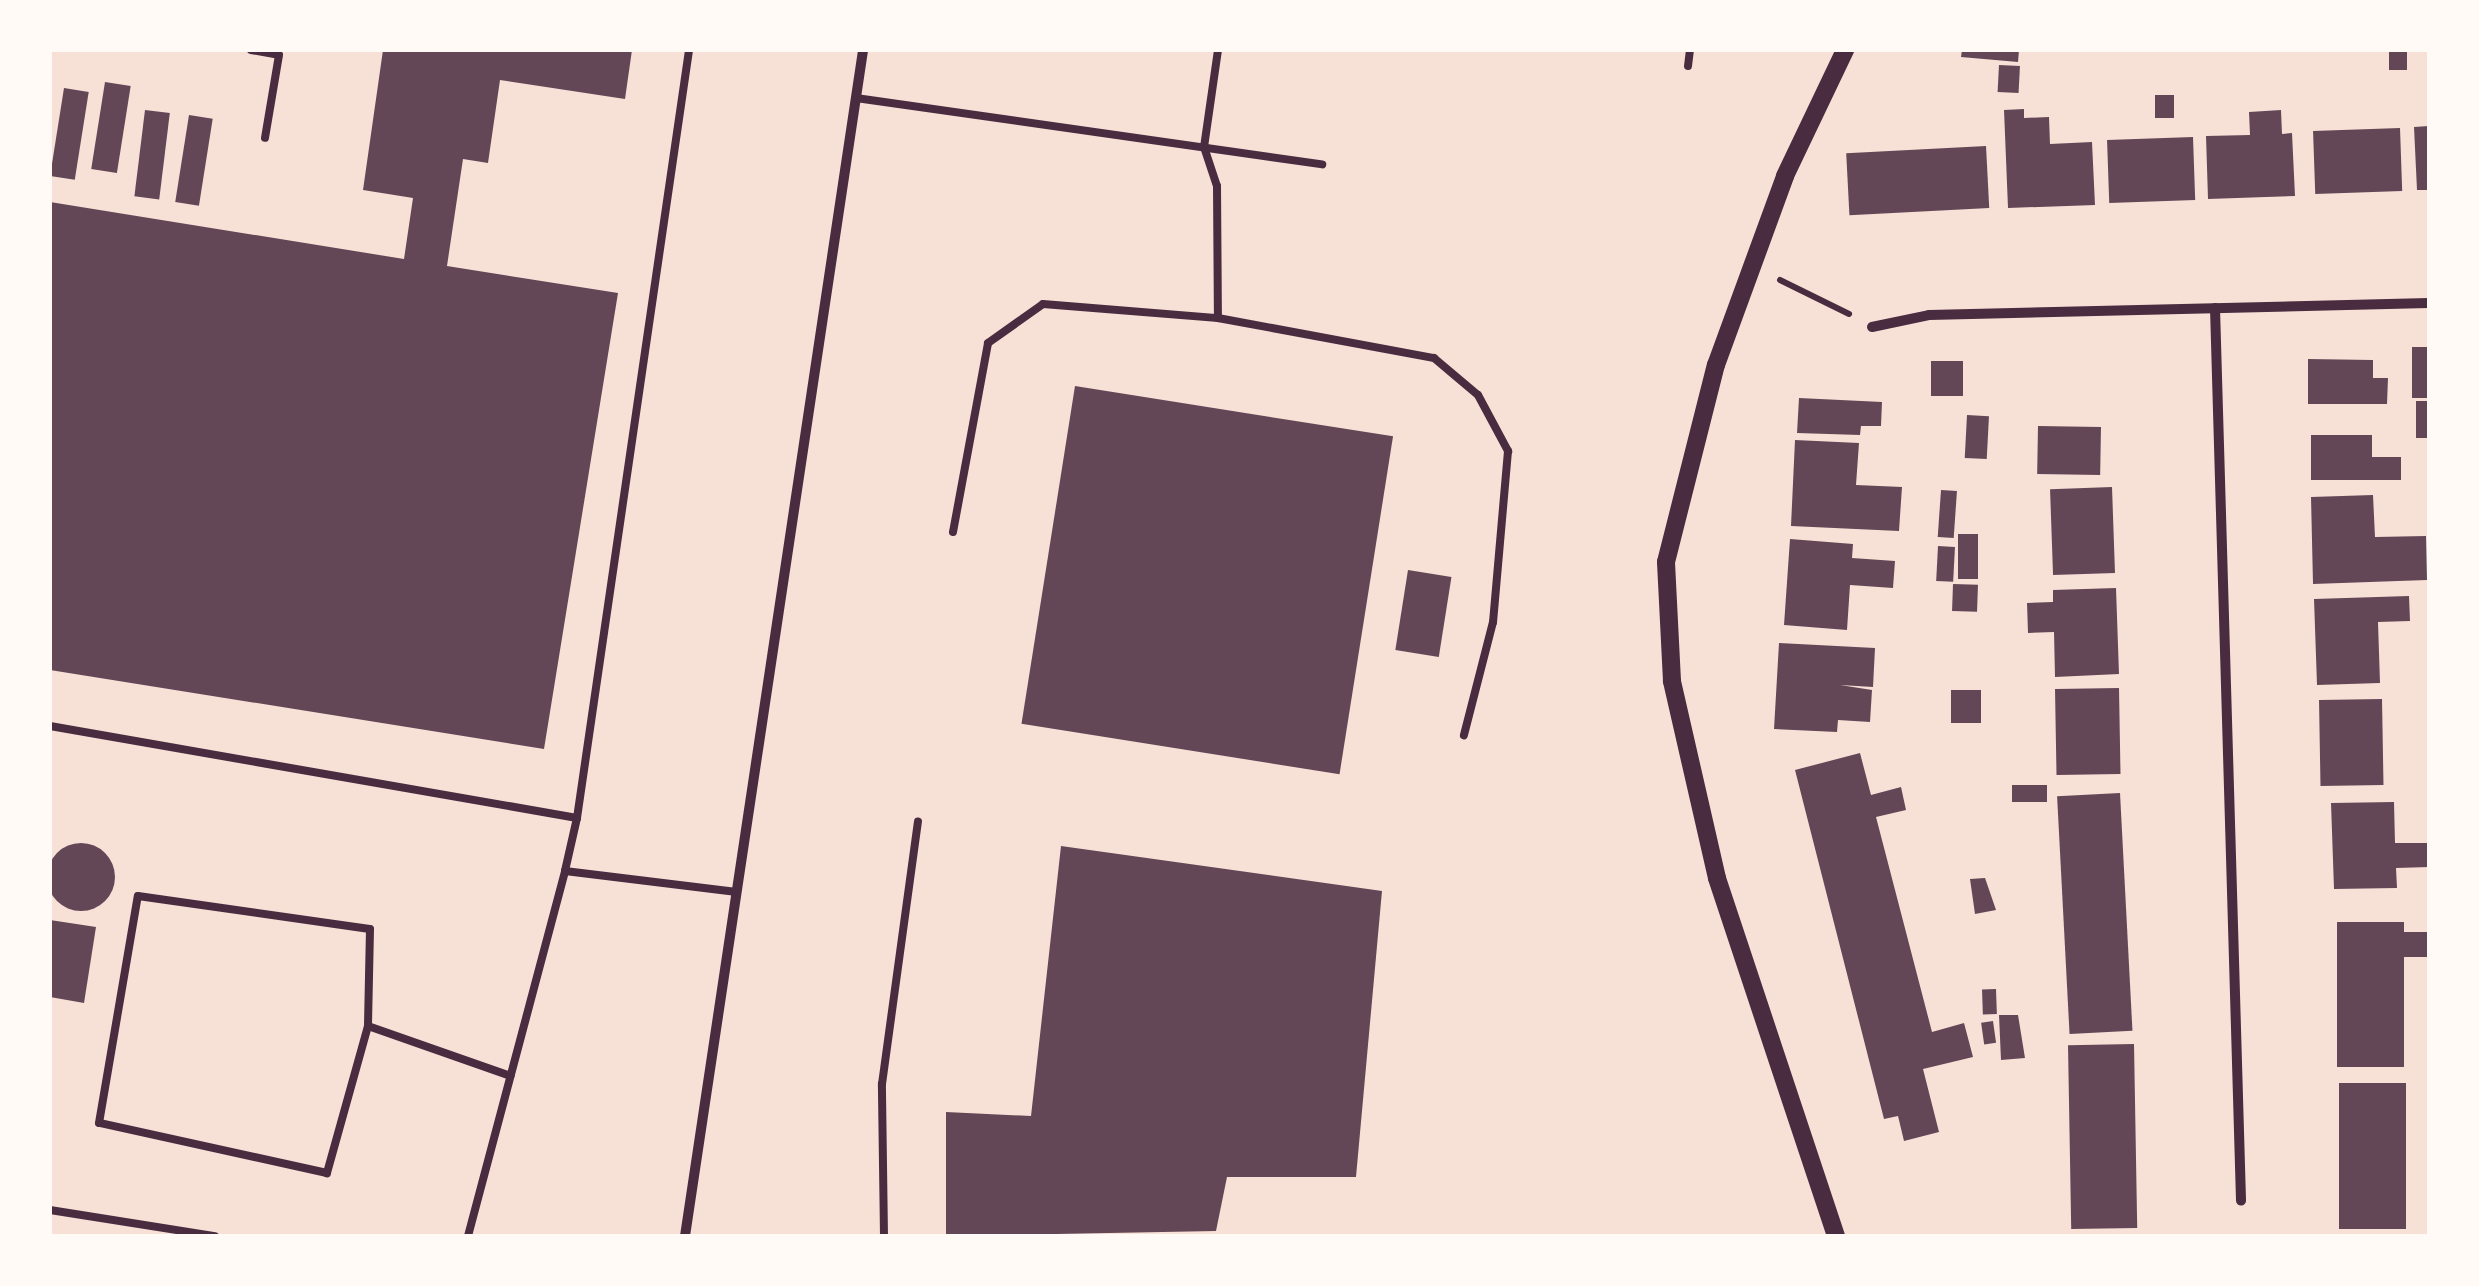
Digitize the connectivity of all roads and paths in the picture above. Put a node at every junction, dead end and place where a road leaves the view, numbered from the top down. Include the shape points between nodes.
1 (251, 50) edge
2 (690, 50) edge
3 (863, 50) edge
4 (1218, 50) edge
5 (1690, 50) edge
6 (1845, 50) edge
7 (1688, 66) dead end
8 (856, 98) junction
9 (265, 138) dead end
10 (1204, 147) junction
11 (1322, 164) dead end
12 (1752, 268) junction
13 (2429, 303) edge
14 (2215, 308) junction
15 (1218, 318) junction
16 (1872, 327) joint
17 (954, 532) dead end
18 (50, 726) edge
19 (1464, 734) dead end
20 (577, 818) junction
21 (918, 820) dead end
22 (566, 871) junction
23 (738, 892) junction
24 (368, 1026) junction
25 (511, 1076) junction
26 (2242, 1201) dead end
27 (50, 1210) edge
28 (215, 1236) edge
29 (468, 1236) edge
30 (686, 1236) edge
31 (884, 1236) edge
32 (1836, 1236) edge

1 - 9 lane via 279,55
2 - 20 lane
3 - 8 street
4 - 10 lane
5 - 7 lane
6 - 12 street
8 - 10 lane
8 - 23 street
10 - 11 lane
10 - 15 lane via 1217,186
12 - 16 path
12 - 32 street via 1691,441 1666,562 1672,680 1718,878
13 - 14 street
14 - 16 street via 1929,315
14 - 26 street
15 - 17 lane via 1043,304 988,343
15 - 19 lane via 1434,358 1478,395 1508,450 1507,508 1494,622
18 - 20 lane
20 - 22 lane
21 - 31 lane via 882,1084
22 - 23 lane
22 - 25 lane
23 - 30 street
24 - 24 lane via 370,928 138,896 99,1123 328,1174
24 - 25 lane
25 - 29 lane
27 - 28 lane

